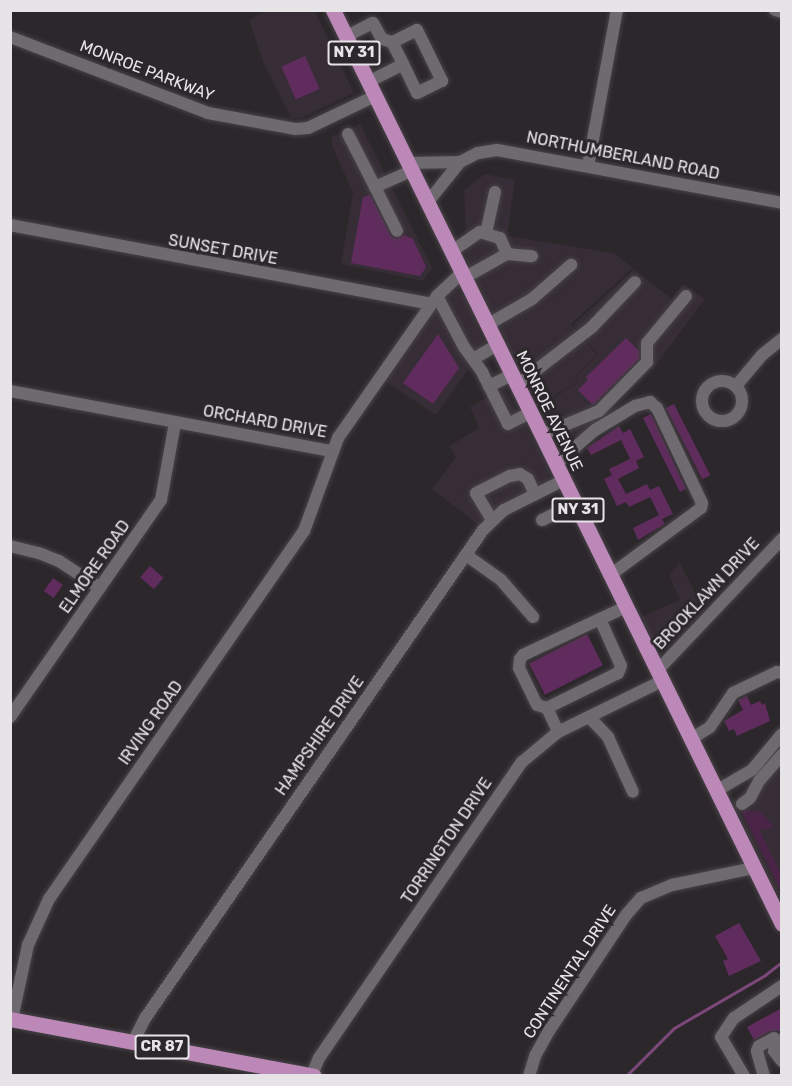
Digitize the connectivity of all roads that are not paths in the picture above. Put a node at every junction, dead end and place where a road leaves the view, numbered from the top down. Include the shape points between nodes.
1 (333, 10) edge
2 (618, 10) edge
3 (775, 10) edge
4 (782, 12) edge
5 (10, 37) edge
6 (345, 37) junction
7 (392, 42) junction
8 (403, 64) junction
9 (371, 89) junction
10 (348, 134) dead end
11 (460, 162) junction
12 (588, 166) junction
13 (409, 167) junction
14 (375, 187) junction
15 (495, 192) dead end
16 (427, 203) junction
17 (782, 203) edge
18 (10, 225) edge
19 (397, 231) dead end
20 (486, 233) junction
21 (451, 252) junction
22 (507, 254) junction
23 (532, 256) dead end
24 (571, 266) dead end
25 (463, 276) junction
26 (635, 282) dead end
27 (686, 296) dead end
28 (434, 300) junction
29 (487, 325) junction
30 (782, 339) edge
31 (497, 345) junction
32 (473, 359) junction
33 (514, 380) junction
34 (736, 386) dead end
35 (489, 387) junction
36 (10, 391) edge
37 (530, 413) junction
38 (176, 423) junction
39 (541, 435) junction
40 (332, 451) junction
41 (556, 464) junction
42 (564, 480) junction
43 (535, 495) junction
44 (575, 504) junction
45 (492, 520) junction
46 (542, 520) dead end
47 (782, 539) edge
48 (10, 546) edge
49 (466, 555) junction
50 (610, 576) junction
51 (100, 588) junction
52 (626, 607) junction
53 (533, 617) dead end
54 (600, 619) junction
55 (782, 673) edge
56 (660, 676) junction
57 (547, 708) junction
58 (10, 717) edge
59 (589, 717) junction
60 (558, 732) junction
61 (782, 734) edge
62 (691, 739) junction
63 (782, 755) edge
64 (716, 791) junction
65 (633, 792) dead end
66 (742, 804) dead end
67 (754, 868) junction
68 (782, 924) edge
69 (782, 986) edge
70 (11, 1019) edge
71 (779, 1037) edge
72 (133, 1042) junction
73 (782, 1061) edge
74 (313, 1075) edge
75 (529, 1076) edge
76 (744, 1076) edge
77 (764, 1076) edge

1 - 6 main road, MONROE AVENUE / NY 31
2 - 12 street
3 - 4 street
5 - 9 street, MONROE PARKWAY via 208,113 295,129 308,128
6 - 7 street via 373,23 382,39
6 - 9 main road, MONROE AVENUE / NY 31
7 - 8 street
7 - 8 street via 417,30 442,81 417,93
8 - 9 street, MONROE PARKWAY
9 - 13 main road, MONROE AVENUE / NY 31
10 - 14 street
11 - 12 street, NORTHUMBERLAND ROAD via 478,153 497,150
11 - 13 street, NORTHUMBERLAND ROAD
11 - 16 street
12 - 17 street, NORTHUMBERLAND ROAD
13 - 14 street
13 - 16 main road, MONROE AVENUE / NY 31
14 - 19 street
15 - 20 street
16 - 21 main road, MONROE AVENUE / NY 31
18 - 28 street, SUNSET DRIVE
20 - 21 street via 480,232
20 - 22 street via 500,238
21 - 25 main road, MONROE AVENUE / NY 31
22 - 23 street
22 - 25 street, ORCHARD DRIVE
24 - 29 street via 532,299
25 - 28 street, ORCHARD DRIVE
25 - 29 main road, MONROE AVENUE / NY 31
26 - 33 street via 592,327
27 - 39 street via 647,343 647,362 599,411
28 - 32 street
28 - 40 street, ORCHARD DRIVE
29 - 31 main road, MONROE AVENUE / NY 31
30 - 34 street via 762,354
31 - 32 street
31 - 33 main road, MONROE AVENUE / NY 31
32 - 35 street
33 - 35 street
33 - 37 main road, MONROE AVENUE / NY 31
35 - 37 street via 508,424
36 - 38 street, ORCHARD DRIVE
37 - 39 main road, MONROE AVENUE / NY 31
38 - 40 street, ORCHARD DRIVE
38 - 51 street, ELMORE ROAD via 161,500
39 - 41 main road, MONROE AVENUE / NY 31
40 - 70 street, IRVING ROAD via 304,531 49,899 28,945
41 - 42 main road, MONROE AVENUE / NY 31
41 - 50 street via 595,430 635,406 650,402 657,408 701,508
42 - 43 street, HAMPSHIRE DRIVE
42 - 44 main road, MONROE AVENUE / NY 31
43 - 45 street, HAMPSHIRE DRIVE
43 - 45 street via 528,479 520,474 476,493
44 - 46 street
44 - 50 main road, MONROE AVENUE / NY 31
45 - 49 street, HAMPSHIRE DRIVE
47 - 56 street, BROOKLAWN DRIVE
48 - 51 street via 59,561
49 - 53 street via 501,580
49 - 72 street, HAMPSHIRE DRIVE via 146,1017
50 - 52 main road, MONROE AVENUE / NY 31
51 - 58 street, ELMORE ROAD
52 - 54 street
52 - 56 main road, MONROE AVENUE / NY 31
54 - 57 street via 620,670
54 - 57 street via 520,659 519,668 537,705
55 - 62 street via 734,693 710,726
56 - 59 street, TORRINGTON DRIVE
56 - 62 main road, MONROE AVENUE / NY 31
57 - 60 street
59 - 60 street, TORRINGTON DRIVE
59 - 65 street via 608,737
60 - 74 street, TORRINGTON DRIVE via 535,748 514,773 319,1058
61 - 64 street via 752,770
62 - 64 main road, MONROE AVENUE / NY 31
63 - 66 street
64 - 67 main road, MONROE AVENUE / NY 31
67 - 68 main road, MONROE AVENUE / NY 31
67 - 75 street, CONTINENTAL DRIVE via 672,885 641,898 549,1031
69 - 76 street via 734,1018 721,1037
70 - 72 main road, CR 87
71 - 73 street via 774,1051
71 - 77 street via 759,1046 757,1051
72 - 74 main road, CR 87

